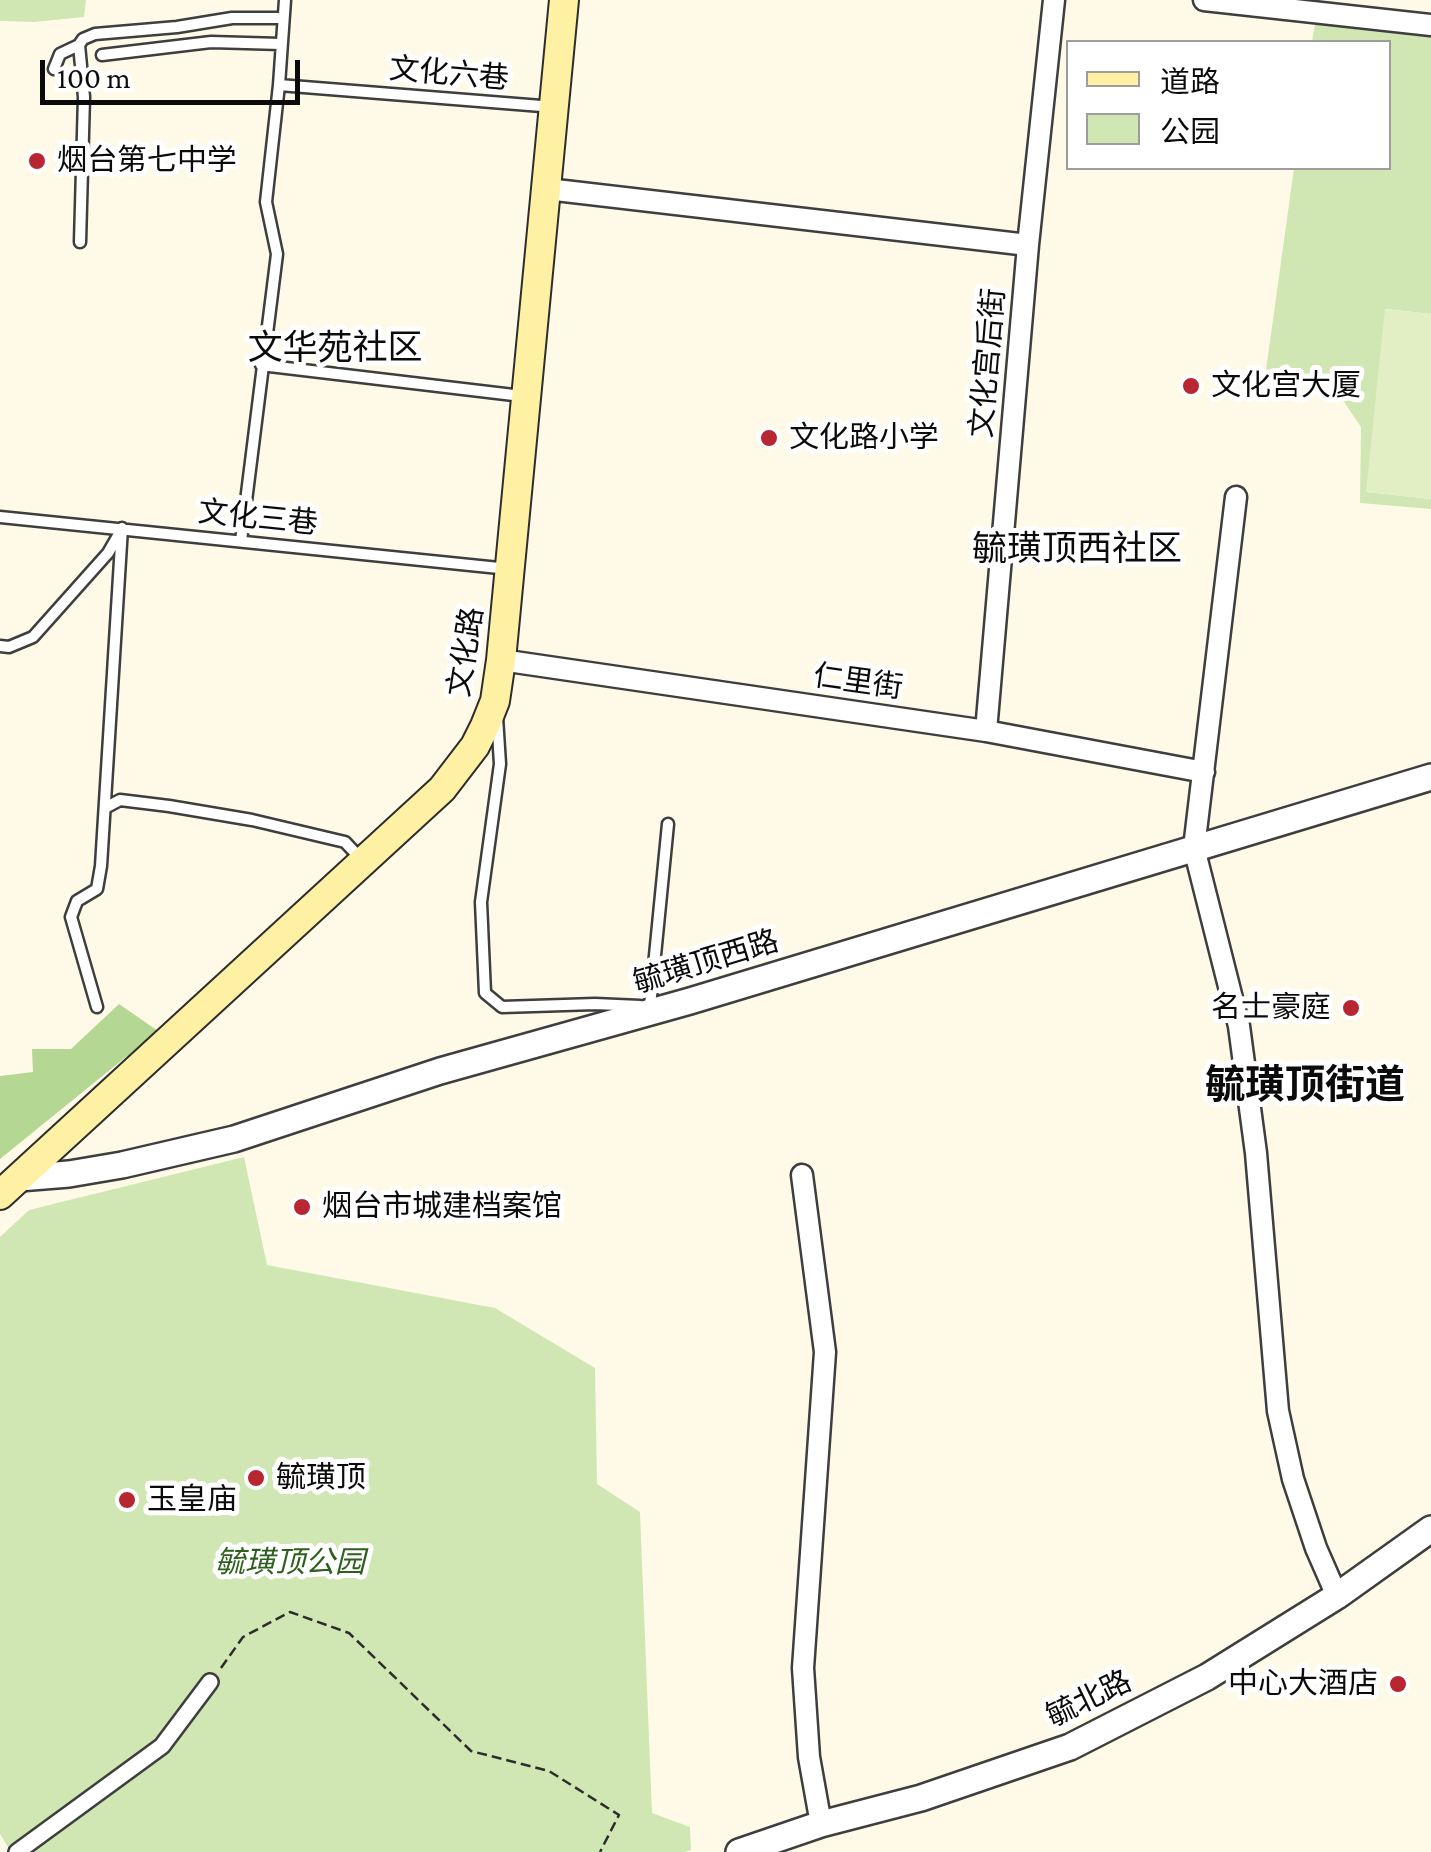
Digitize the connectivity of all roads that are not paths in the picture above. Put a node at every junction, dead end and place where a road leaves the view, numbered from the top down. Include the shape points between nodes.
1 (285, 0) edge
2 (564, 0) edge
3 (1054, 0) edge
4 (1204, 0) edge
5 (283, 18) junction
6 (1431, 25) edge
7 (282, 44) junction
8 (78, 45) junction
9 (102, 55) dead end
10 (54, 68) dead end
11 (279, 85) junction
12 (555, 107) junction
13 (547, 188) junction
14 (80, 242) dead end
15 (1028, 245) junction
16 (261, 366) junction
17 (528, 396) junction
18 (1236, 497) dead end
19 (0, 518) edge
20 (122, 528) junction
21 (241, 541) junction
22 (510, 569) junction
23 (0, 646) edge
24 (501, 660) junction
25 (495, 701) junction
26 (986, 731) junction
27 (1204, 772) junction
28 (1431, 777) edge
29 (105, 808) junction
30 (668, 824) dead end
31 (1194, 848) junction
32 (364, 862) junction
33 (690, 1000) junction
34 (650, 1006) junction
35 (98, 1007) dead end
36 (802, 1176) dead end
37 (10, 1186) edge
38 (1431, 1529) edge
39 (1338, 1596) junction
40 (210, 1682) road end
41 (821, 1824) junction
42 (17, 1852) edge
43 (739, 1852) edge

1 - 5 lane
2 - 12 main road, 文化路
3 - 15 street, 文化宫后街
4 - 6 street
5 - 7 lane
5 - 8 lane via 95,34
7 - 9 lane via 211,42
7 - 11 lane
8 - 10 lane via 60,54
8 - 14 lane via 84,97
11 - 12 lane, 文化六巷
11 - 16 lane via 266,202 277,254
12 - 13 main road, 文化路
13 - 15 street
13 - 17 main road, 文化路
15 - 26 street, 文化宫后街
16 - 17 lane
16 - 21 lane
17 - 22 main road, 文化路
18 - 27 street
19 - 20 lane, 文化三巷
20 - 21 lane, 文化三巷
20 - 23 lane via 33,637
20 - 29 lane
21 - 22 lane, 文化三巷
22 - 24 main road, 文化路
24 - 25 main road, 文化路
24 - 26 street, 仁里街
25 - 32 main road, 文化路 via 450,780
25 - 34 lane via 500,764 481,902 485,993 502,1008
26 - 27 street, 仁里街
27 - 31 street
28 - 31 street, 毓璜顶西路
29 - 32 lane via 120,800 252,820 345,842
29 - 35 lane via 97,890 78,901 70,917
30 - 34 lane
31 - 33 street, 毓璜顶西路
31 - 39 street via 1239,1026 1278,1411 1299,1496
32 - 37 main road, 文化路
33 - 34 lane
33 - 37 street, 毓璜顶西路 via 234,1139
36 - 41 street via 825,1352 802,1668
38 - 39 street, 毓北路
39 - 41 street, 毓北路 via 1207,1677 1070,1747
40 - 42 street via 162,1746
41 - 43 street, 毓北路

